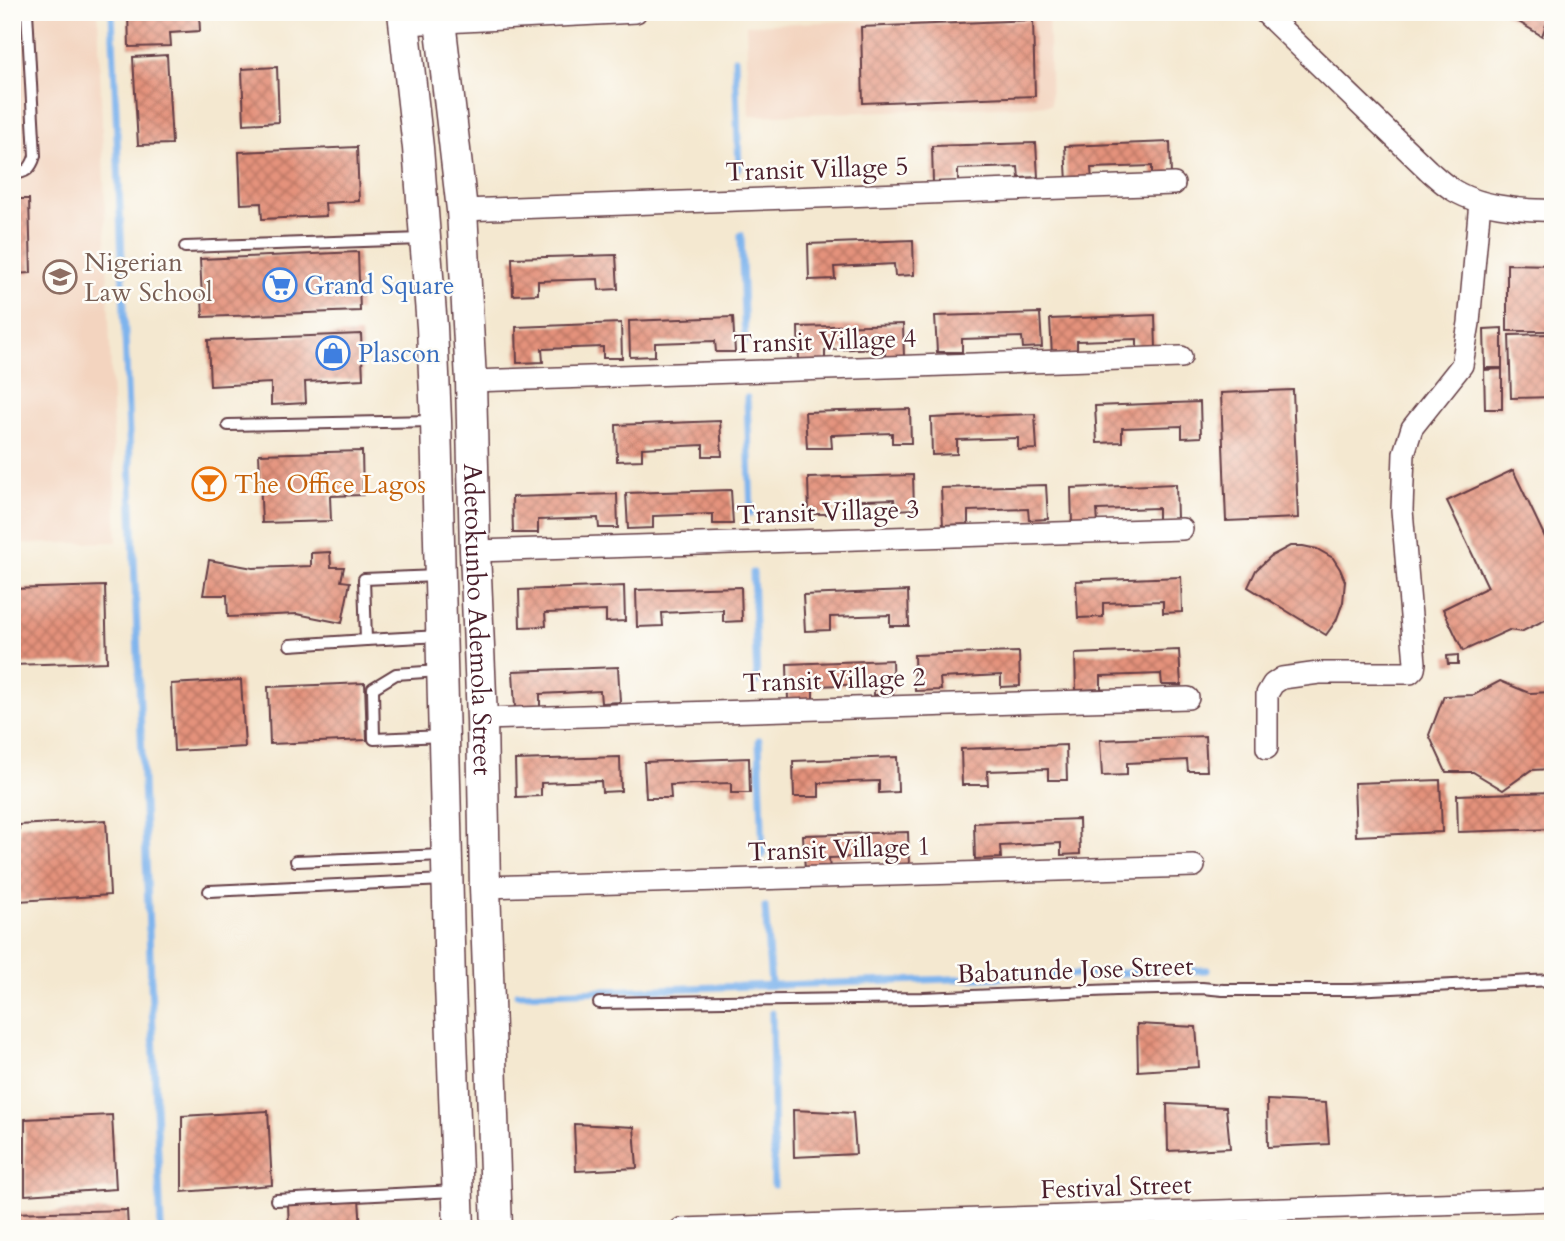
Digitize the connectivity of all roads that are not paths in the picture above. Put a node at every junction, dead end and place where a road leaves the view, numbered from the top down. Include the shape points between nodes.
1 (636, 12) edge
2 (1264, 12) edge
3 (12, 13) edge
4 (27, 13) edge
5 (440, 17) edge
6 (404, 18) edge
7 (12, 174) edge
8 (1174, 184) dead end
9 (1480, 202) junction
10 (461, 210) junction
11 (1553, 210) edge
12 (425, 238) junction
13 (185, 247) dead end
14 (1181, 357) dead end
15 (471, 381) junction
16 (436, 421) junction
17 (228, 425) dead end
18 (1182, 529) dead end
19 (475, 551) junction
20 (440, 576) junction
21 (441, 636) junction
22 (366, 640) junction
23 (290, 645) dead end
24 (442, 671) junction
25 (1188, 698) dead end
26 (482, 719) junction
27 (444, 736) junction
28 (1266, 748) dead end
29 (296, 861) dead end
30 (1194, 866) dead end
31 (447, 868) junction
32 (485, 887) junction
33 (209, 891) dead end
34 (1553, 980) edge
35 (599, 1003) dead end
36 (457, 1191) junction
37 (276, 1200) dead end
38 (1553, 1200) edge
39 (459, 1229) edge
40 (497, 1229) edge
41 (681, 1229) edge

1 - 5 street
2 - 9 street via 1428,170 1451,189
3 - 4 lane
4 - 7 lane via 35,156 32,167
5 - 6 street
5 - 10 main road, Adetokunbo Ademola Street
6 - 12 main road, Adetokunbo Ademola Street
8 - 10 street, Transit Village 5
9 - 11 street
9 - 28 street via 1462,365 1412,428 1404,453 1402,510 1414,669 1410,673 1319,673 1282,678 1267,694
10 - 15 main road, Adetokunbo Ademola Street
12 - 13 lane
12 - 16 main road, Adetokunbo Ademola Street
14 - 15 street, Transit Village 4
15 - 19 main road, Adetokunbo Ademola Street
16 - 17 lane
16 - 20 main road, Adetokunbo Ademola Street
18 - 19 street, Transit Village 3
19 - 26 main road, Adetokunbo Ademola Street
20 - 21 main road, Adetokunbo Ademola Street
20 - 22 lane via 364,579
21 - 22 lane
21 - 24 main road, Adetokunbo Ademola Street
22 - 23 lane
24 - 27 main road, Adetokunbo Ademola Street
24 - 27 lane via 396,674 373,688 374,739
25 - 26 street, Transit Village 2
26 - 32 main road, Adetokunbo Ademola Street
27 - 31 main road, Adetokunbo Ademola Street
29 - 31 lane
30 - 32 street, Transit Village 1
31 - 33 lane
31 - 36 main road, Adetokunbo Ademola Street
32 - 40 main road, Adetokunbo Ademola Street
34 - 35 lane, Babatunde Jose Street via 1352,990 1128,989 923,998
36 - 37 lane
36 - 39 main road, Adetokunbo Ademola Street
38 - 41 street, Festival Street

